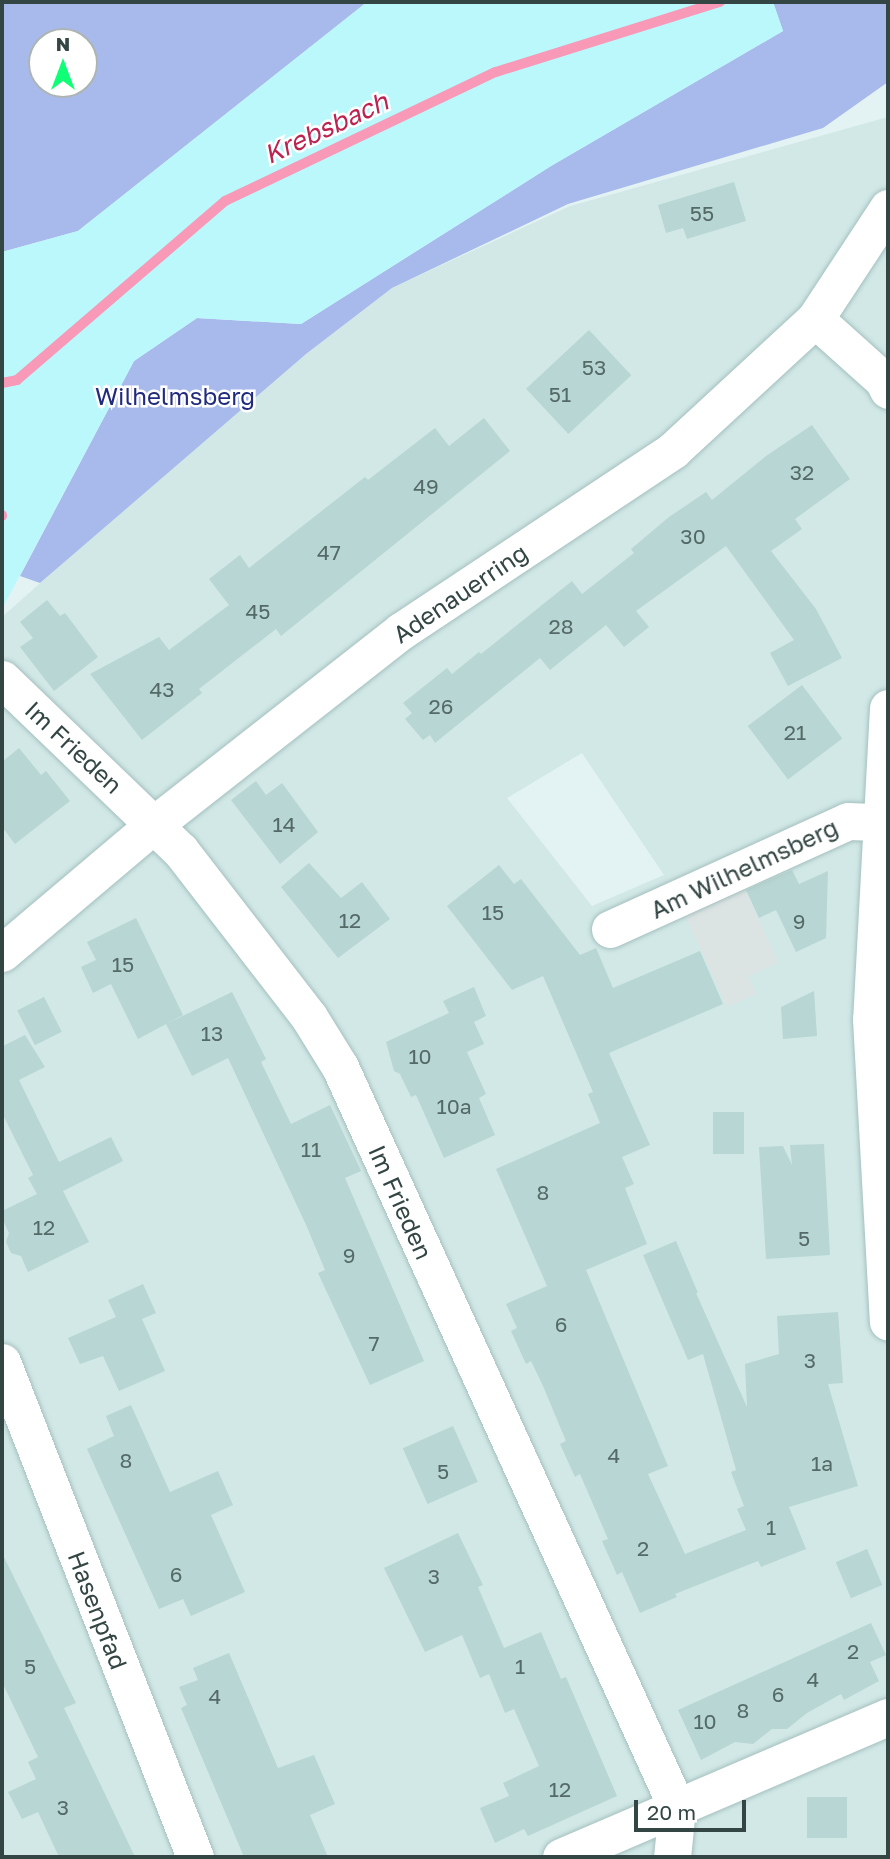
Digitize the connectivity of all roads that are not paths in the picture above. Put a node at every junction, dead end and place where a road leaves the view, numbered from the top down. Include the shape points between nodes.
1 (888, 208) edge
2 (815, 319) junction
3 (888, 390) edge
4 (2, 680) edge
5 (888, 708) edge
6 (880, 822) junction
7 (156, 823) junction
8 (610, 929) dead end
9 (2, 953) edge
10 (888, 1322) edge
11 (2, 1362) edge
12 (888, 1717) edge
13 (677, 1808) junction
14 (195, 1857) edge
15 (561, 1857) edge
16 (672, 1857) edge

1 - 2 street, Adenauerring
2 - 3 street via 883,380
2 - 7 street, Adenauerring via 673,450 401,631
4 - 7 street, Im Frieden
5 - 6 street
6 - 8 street, Am Wilhelmsberg via 848,821
6 - 10 street via 871,1018
7 - 9 street, Adenauerring
7 - 13 street, Im Frieden via 309,1017 340,1067
11 - 14 street, Hasenpfad
12 - 13 street
13 - 15 street
13 - 16 street

